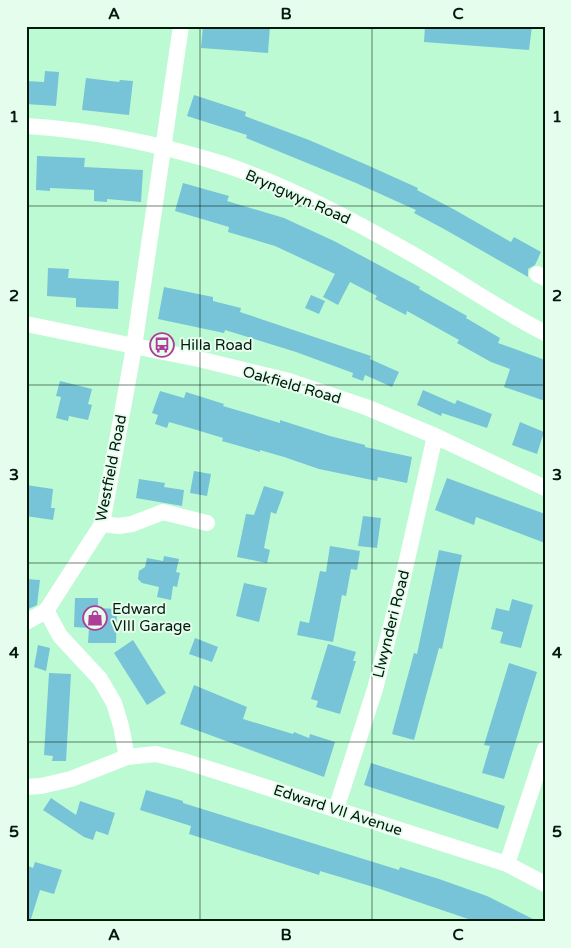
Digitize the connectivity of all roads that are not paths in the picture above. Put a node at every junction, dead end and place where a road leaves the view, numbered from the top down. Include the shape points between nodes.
1 (181, 26) edge
2 (26, 126) edge
3 (164, 149) junction
4 (26, 324) edge
5 (545, 333) edge
6 (134, 347) junction
7 (435, 436) junction
8 (544, 484) edge
9 (207, 523) dead end
10 (102, 524) junction
11 (46, 610) junction
12 (26, 622) edge
13 (545, 749) edge
14 (127, 757) junction
15 (26, 787) edge
16 (336, 809) junction
17 (507, 864) junction
18 (545, 884) edge

1 - 3 street
2 - 3 street, Bryngwyn Road via 116,136
3 - 5 street, Bryngwyn Road via 224,165 345,217
3 - 6 street
4 - 6 street, Oakfield Road
6 - 7 street, Oakfield Road via 288,381 366,407
6 - 10 street, Westfield Road
7 - 8 street, Oakfield Road
7 - 16 street, Llwynderi Road via 377,680
9 - 10 street via 163,512 132,524
10 - 11 street, Westfield Road
11 - 12 street, Westfield Road
11 - 14 street via 60,636 100,680 114,702
13 - 17 street
14 - 15 street, Edward VII Avenue via 71,779
14 - 16 street, Edward VII Avenue via 156,754
16 - 17 street, Edward VII Avenue
17 - 18 street, Edward VII Avenue

